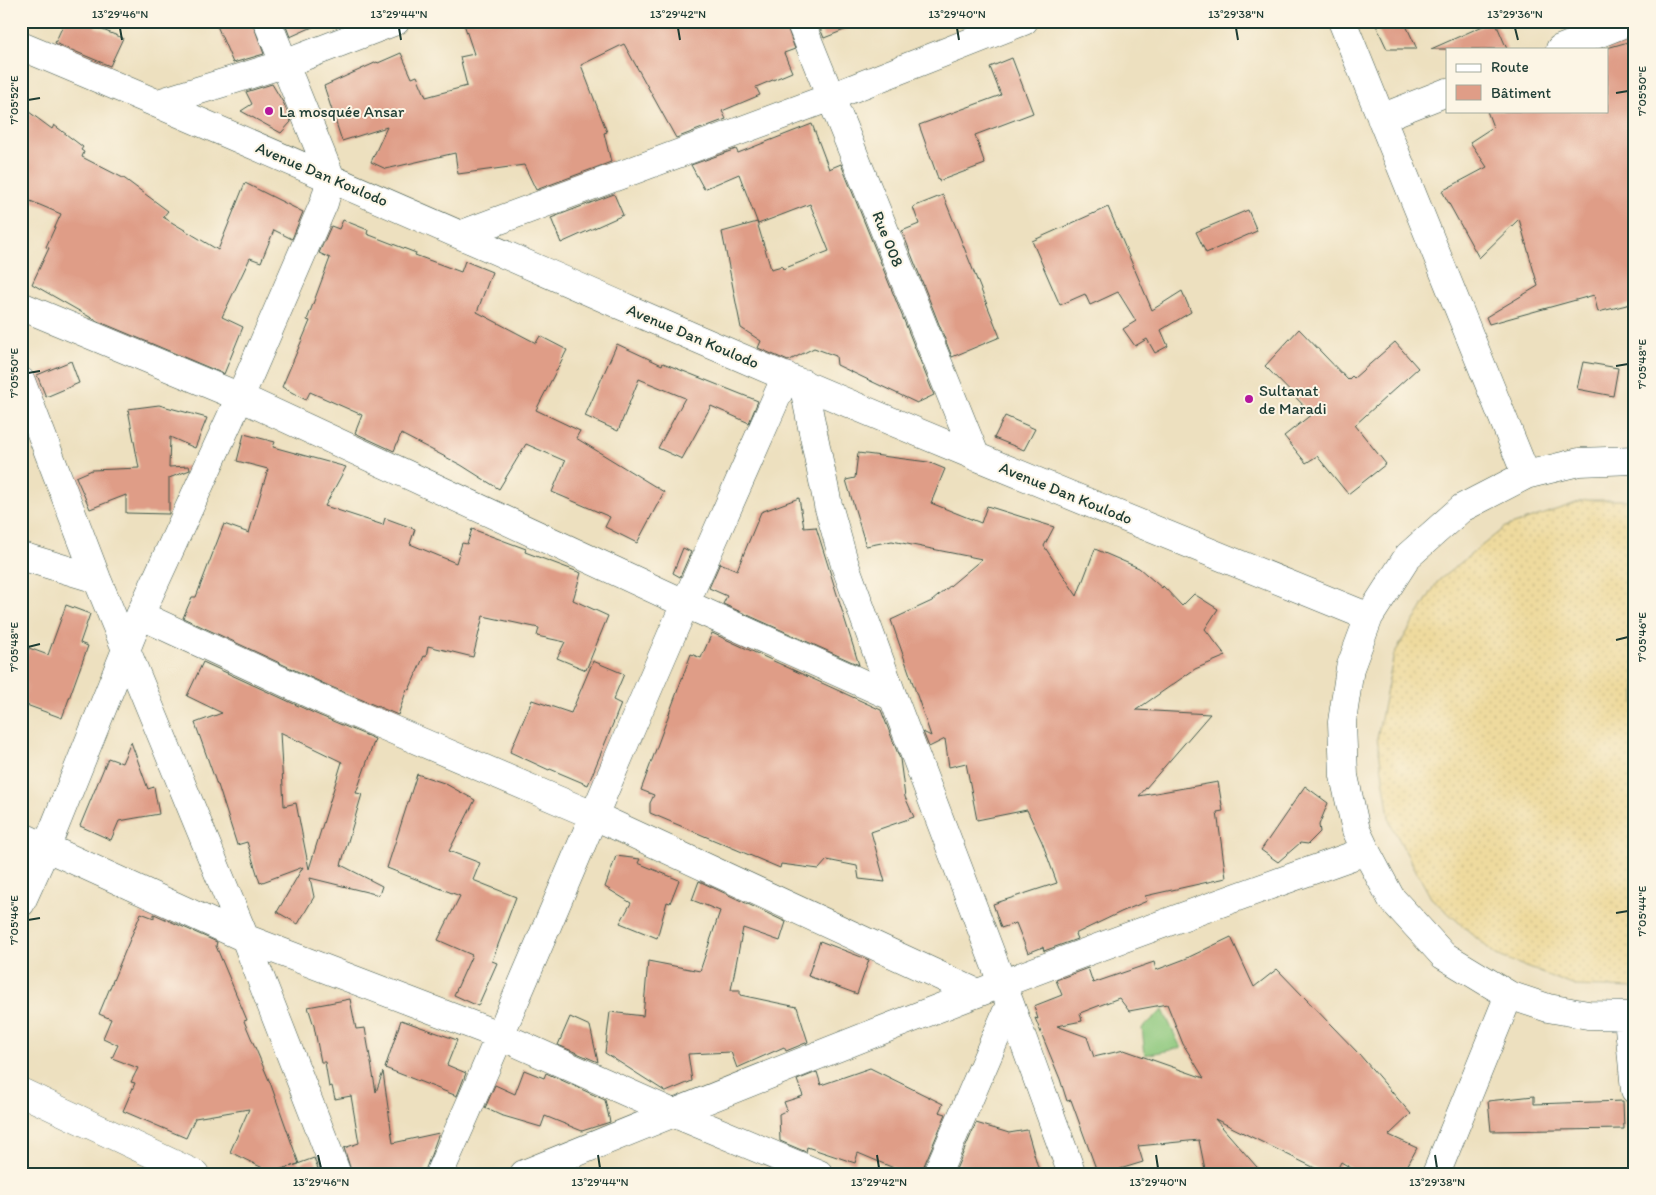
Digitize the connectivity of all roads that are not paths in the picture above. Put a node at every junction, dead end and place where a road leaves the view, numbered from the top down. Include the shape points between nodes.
1 (267, 21) edge
2 (396, 21) edge
3 (800, 21) edge
4 (1024, 21) edge
5 (1342, 21) edge
6 (1630, 21) edge
7 (21, 46) edge
8 (1562, 48) edge
9 (284, 64) junction
10 (1446, 92) edge
11 (831, 97) junction
12 (158, 103) junction
13 (1381, 118) junction
14 (331, 178) junction
15 (462, 234) junction
16 (21, 306) edge
17 (794, 379) junction
18 (21, 381) edge
19 (240, 397) junction
20 (976, 456) junction
21 (1635, 460) edge
22 (1526, 475) junction
23 (21, 556) edge
24 (97, 579) junction
25 (686, 604) junction
26 (140, 615) junction
27 (1369, 617) junction
28 (126, 651) junction
29 (892, 698) junction
30 (595, 816) junction
31 (21, 836) edge
32 (46, 848) junction
33 (1366, 851) junction
34 (21, 903) edge
35 (244, 938) junction
36 (996, 994) junction
37 (1509, 995) junction
38 (1631, 1017) edge
39 (501, 1036) junction
40 (1635, 1090) edge
41 (21, 1092) edge
42 (673, 1113) junction
43 (195, 1174) edge
44 (337, 1174) edge
45 (439, 1174) edge
46 (524, 1174) edge
47 (818, 1174) edge
48 (937, 1174) edge
49 (1072, 1174) edge
50 (1436, 1174) edge

1 - 9 street
2 - 9 street
3 - 11 street, Rue 008
4 - 11 street
5 - 13 street
6 - 8 street
7 - 12 street, Avenue Dan Koulodo
9 - 12 street
9 - 14 street
10 - 13 street
11 - 15 street
11 - 20 street, Rue 008
12 - 14 street, Avenue Dan Koulodo
13 - 22 street
14 - 15 street, Avenue Dan Koulodo
14 - 19 street via 324,203
15 - 17 street, Avenue Dan Koulodo
16 - 19 street
17 - 20 street, Avenue Dan Koulodo
17 - 25 street via 737,490
17 - 29 street via 835,533
18 - 24 street
19 - 25 street
19 - 26 street
20 - 27 street, Avenue Dan Koulodo
21 - 22 street via 1579,462
22 - 27 street via 1462,508 1408,556
23 - 24 street
24 - 28 street
25 - 29 street
25 - 30 street
26 - 28 street
26 - 30 street via 323,700
27 - 33 street via 1350,668 1342,722 1344,776 1356,830
28 - 32 street
28 - 35 street
29 - 36 street
30 - 36 street
30 - 39 street
31 - 32 street
32 - 34 street
32 - 35 street
33 - 36 street via 1181,916
33 - 37 street via 1391,898 1443,955
35 - 39 street
35 - 44 street
36 - 42 street
36 - 48 street
36 - 49 street
37 - 38 street via 1548,1008 1588,1016
37 - 50 street
38 - 40 street
39 - 42 street
39 - 45 street
41 - 43 street
42 - 46 street
42 - 47 street

